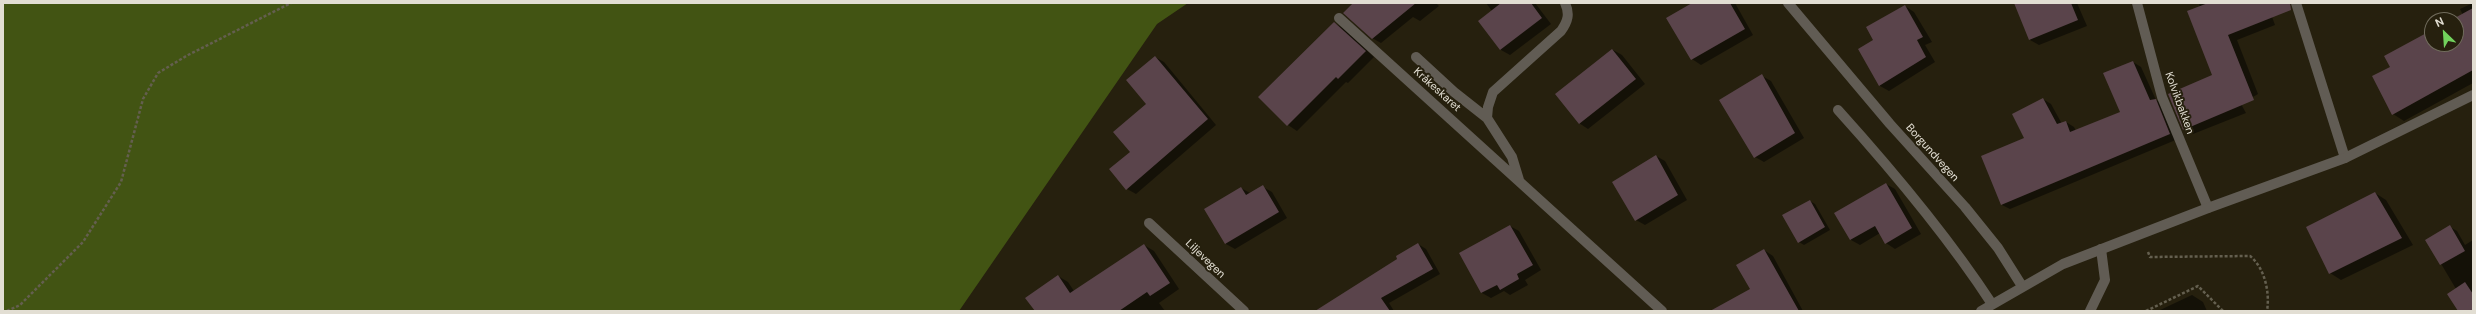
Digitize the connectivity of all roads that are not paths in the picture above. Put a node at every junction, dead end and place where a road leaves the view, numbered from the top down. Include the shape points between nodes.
1 (1565, 3) edge
2 (1788, 3) edge
3 (2137, 3) edge
4 (2296, 3) edge
5 (1339, 18) dead end
6 (1416, 57) dead end
7 (2473, 95) edge
8 (1838, 110) dead end
9 (1487, 118) junction
10 (2345, 158) junction
11 (1519, 180) junction
12 (2208, 208) junction
13 (1150, 223) dead end
14 (2101, 250) junction
15 (2022, 286) junction
16 (1992, 304) junction
17 (1244, 311) edge
18 (1662, 311) edge
19 (1981, 311) edge
20 (2090, 311) edge

1 - 9 street via 1569,12 1567,23 1493,92
2 - 15 street, Borgundvegen via 1890,124 1965,207 1998,248
3 - 12 street, Kolvikbakken via 2162,97
4 - 10 street
5 - 11 street, Kråkeskaret
6 - 9 street, Kråkeskaret
7 - 10 street
8 - 16 street via 1943,234
9 - 11 street, Kråkeskaret via 1512,157
10 - 12 street
11 - 18 street, Kråkeskaret
12 - 14 street
13 - 17 street, Liljevegen
14 - 15 street via 2063,264
14 - 20 street via 2105,280
15 - 16 street
16 - 19 street

